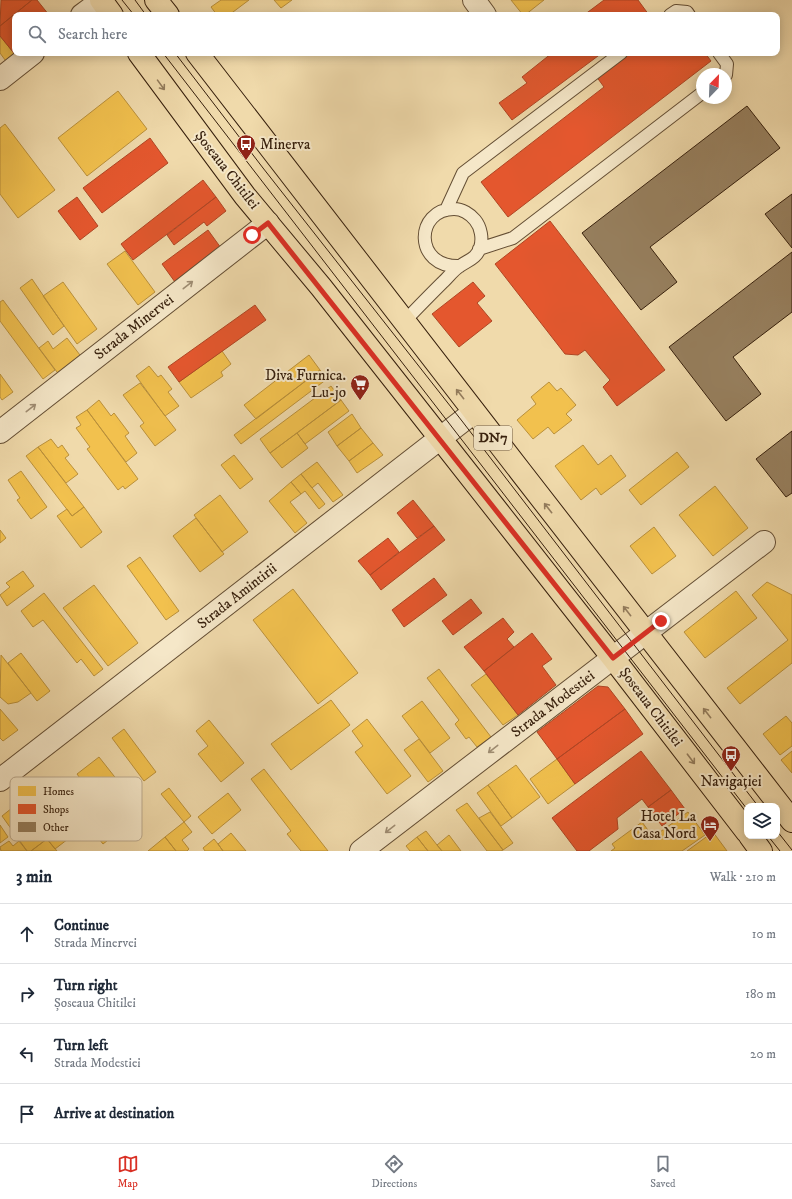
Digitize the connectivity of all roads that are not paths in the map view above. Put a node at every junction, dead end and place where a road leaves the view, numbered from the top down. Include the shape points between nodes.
1 (156, 0) edge
2 (474, 0) edge
3 (105, 5) edge
4 (89, 12) edge
5 (166, 12) edge
6 (483, 12) edge
7 (674, 12) edge
8 (687, 12) edge
9 (29, 56) edge
10 (141, 56) edge
11 (199, 56) edge
12 (616, 56) edge
13 (721, 56) edge
14 (727, 68) edge
15 (0, 79) edge
16 (696, 98) edge
17 (446, 210) junction
18 (268, 223) junction
19 (480, 248) junction
20 (460, 266) junction
21 (404, 322) junction
22 (474, 412) junction
23 (0, 432) edge
24 (440, 438) junction
25 (764, 542) dead end
26 (645, 634) junction
27 (613, 658) junction
28 (0, 780) edge
29 (792, 821) edge
30 (744, 828) edge
31 (752, 839) edge
32 (361, 851) edge
33 (761, 851) edge

1 - 5 main road
2 - 6 street
3 - 4 street
7 - 8 lane
9 - 15 street
10 -> 18 main road, Șoseaua Chitilei / DN7
11 - 21 main road, DN7
12 - 17 lane via 463,173
13 - 14 lane via 728,64
16 - 19 lane via 513,238
17 - 19 lane via 455,209 471,216 481,231
17 - 20 lane via 438,213 426,227 425,244 431,256 442,264
23 -> 18 street, Strada Minervei
18 - 24 main road, Șoseaua Chitilei / DN7
19 - 20 lane via 475,256
20 - 21 lane
22 -> 21 main road, DN7
22 - 24 street, Strada Amintirii
26 -> 22 main road, DN7
24 - 27 main road, Șoseaua Chitilei / DN7
24 - 28 street, Strada Amintirii
25 - 26 street, Strada Modestiei
26 - 27 street, Strada Modestiei
29 -> 26 main road, DN7
27 -> 30 main road, Șoseaua Chitilei / DN7
27 -> 32 street, Strada Modestiei
31 - 33 main road

